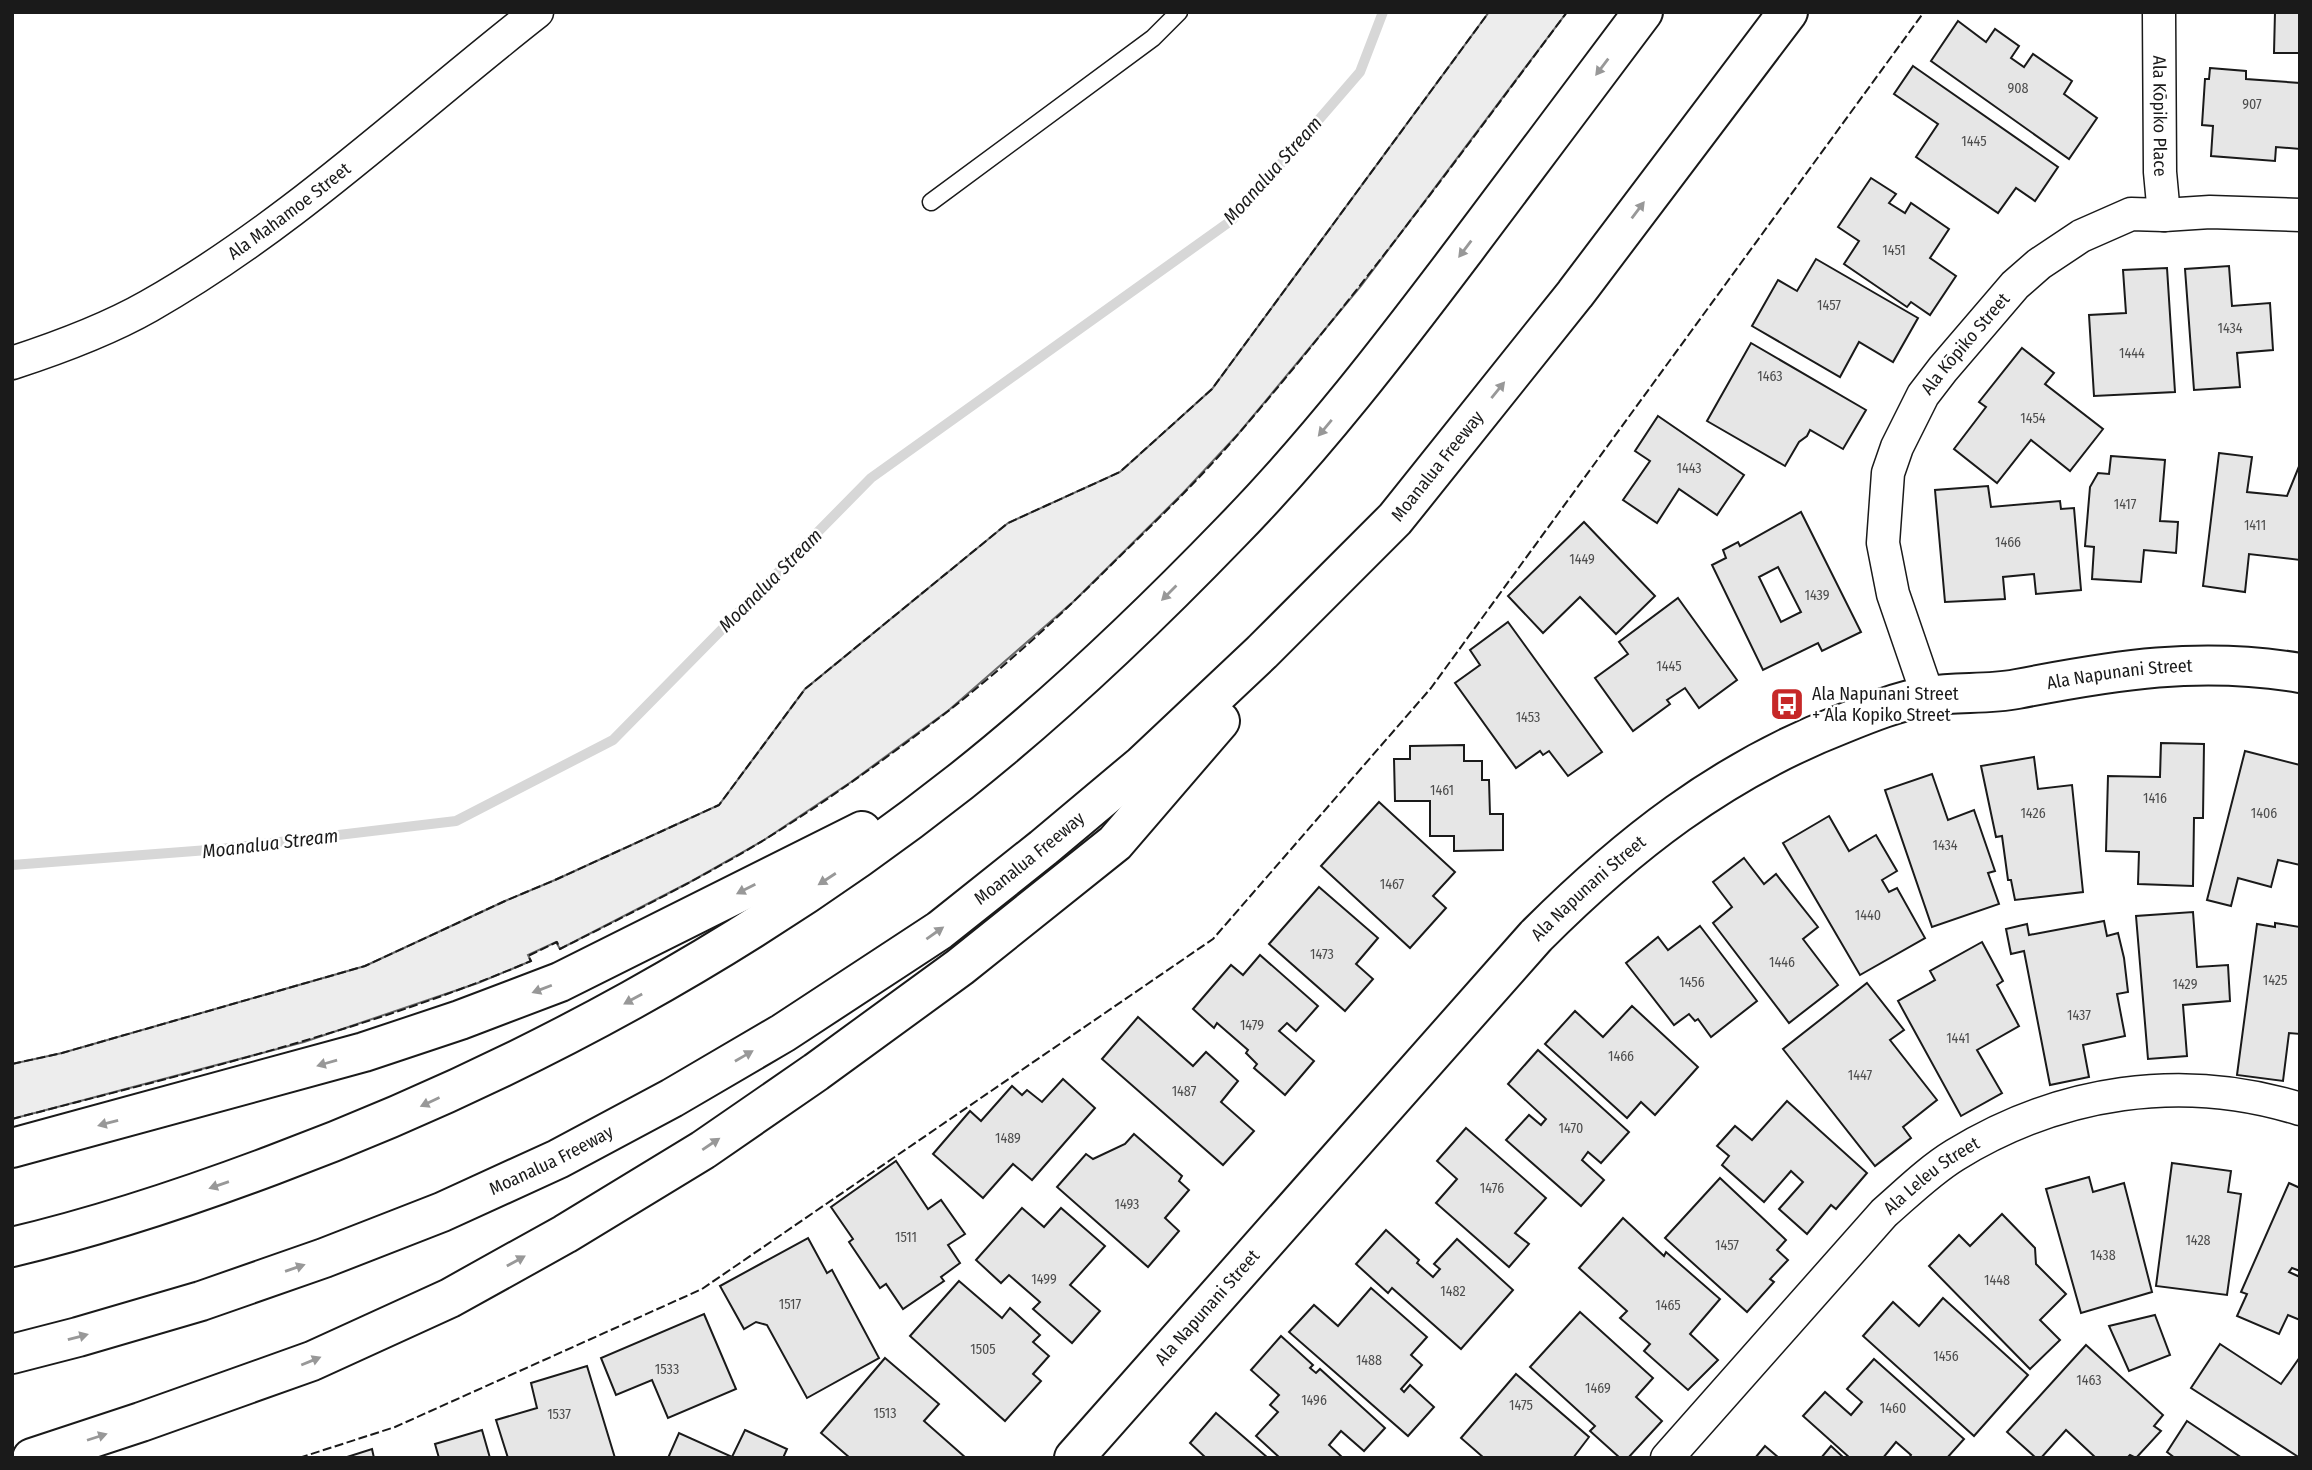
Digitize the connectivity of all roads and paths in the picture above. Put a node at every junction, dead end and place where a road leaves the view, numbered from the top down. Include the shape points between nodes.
1 (537, 12) edge
2 (1179, 12) edge
3 (1643, 12) edge
4 (1788, 12) edge
5 (2159, 14) dead end
6 (932, 202) dead end
7 (2164, 215) junction
8 (2300, 215) edge
9 (12, 363) edge
10 (1395, 519) junction
11 (2300, 673) edge
12 (1928, 696) junction
13 (961, 782) junction
14 (2300, 1109) edge
15 (12, 1149) edge
16 (12, 1247) edge
17 (12, 1354) edge
18 (32, 1458) edge
19 (1074, 1458) edge
20 (1667, 1458) edge

1 - 9 street, Ala Mahamoe Street via 255,240 146,308
2 - 6 lane via 1153,38
3 -> 13 main road via 1321,433 1234,530 1146,617
10 -> 4 main road, Moanalua Freeway via 1575,294
5 - 7 street, Ala Kōpiko Place
7 - 8 street, Ala Kōpiko Street
7 - 12 street, Ala Kōpiko Street via 2131,214 2081,236 2039,264 2015,285 1943,369 1908,421 1888,473 1883,542 1893,593
17 -> 10 main road, Moanalua Freeway via 201,1301 442,1212 558,1159 783,1033 940,929 1043,849 1142,765
18 -> 10 main road via 312,1361 450,1298 703,1150 960,967 1115,843
11 - 12 main road, Ala Napunani Street via 2258,666 2181,666 2121,670 1995,693
12 - 19 main road, Ala Napunani Street via 1824,731 1722,782 1670,817 1579,892
13 -> 15 main road via 560,982 364,1052
13 -> 16 main road via 852,863 690,967 510,1064 406,1113 225,1183
14 - 20 street, Ala Leleu Street via 2200,1090 2117,1093 2074,1102 1991,1134 1952,1156 1884,1213

